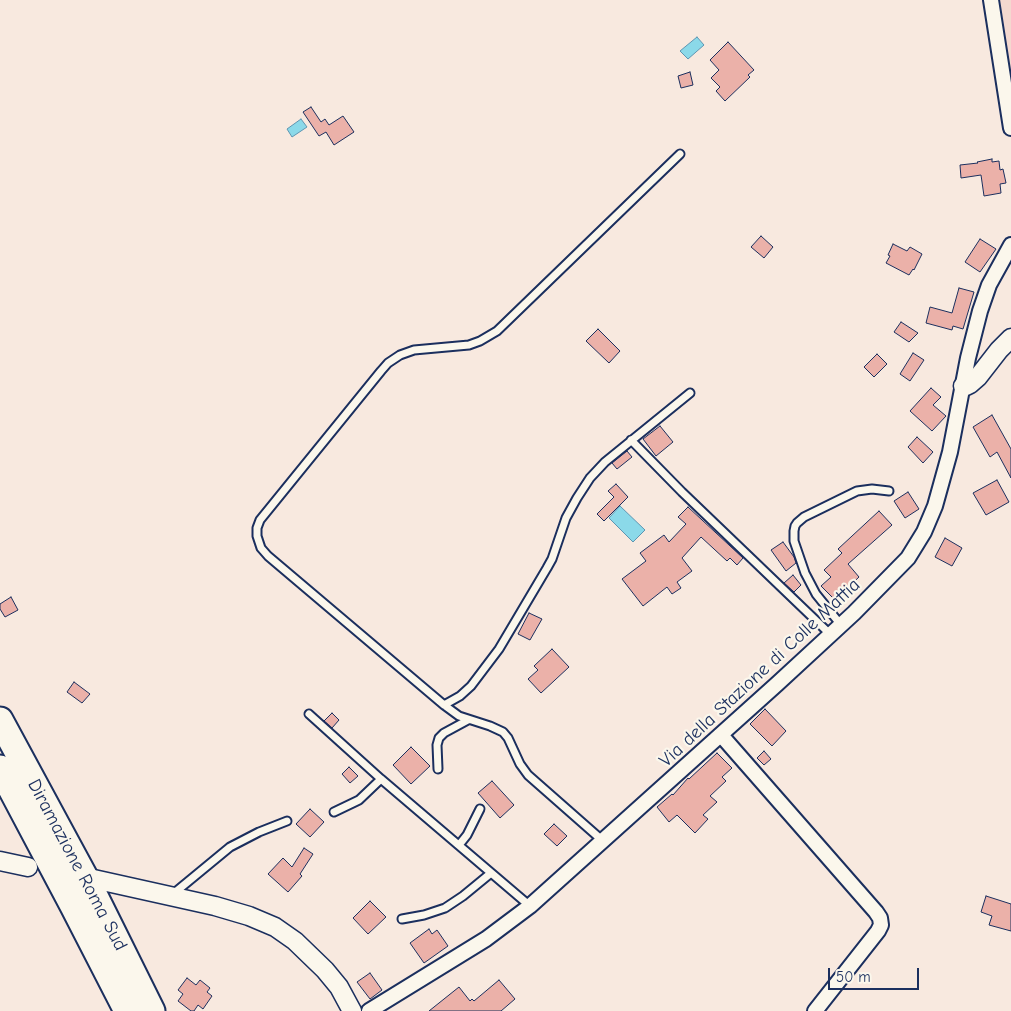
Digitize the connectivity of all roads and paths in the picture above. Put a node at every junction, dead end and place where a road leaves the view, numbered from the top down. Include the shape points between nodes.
1 (990, 0) edge
2 (1011, 128) edge
3 (680, 154) dead end
4 (1011, 245) edge
5 (1011, 338) edge
6 (963, 386) junction
7 (690, 393) dead end
8 (631, 440) junction
9 (889, 491) dead end
10 (836, 630) junction
11 (444, 706) junction
12 (309, 714) dead end
13 (0, 720) edge
14 (468, 720) junction
15 (721, 735) junction
16 (0, 768) edge
17 (438, 769) dead end
18 (381, 778) junction
19 (480, 809) dead end
20 (334, 812) dead end
21 (287, 821) dead end
22 (603, 841) junction
23 (459, 845) junction
24 (0, 861) edge
25 (28, 867) dead end
26 (491, 873) junction
27 (90, 878) dead end
28 (170, 896) junction
29 (530, 906) junction
30 (402, 919) dead end
31 (127, 1011) edge
32 (152, 1011) edge
33 (352, 1011) edge
34 (369, 1011) edge
35 (815, 1011) edge

1 - 2 street
3 - 11 lane via 497,331 469,345 414,350 400,355 385,367 260,520 257,536 264,552
4 - 6 street, Via della Stazione di Colle Mattia via 984,298
5 - 6 street via 978,377
6 - 10 street, Via della Stazione di Colle Mattia via 947,465 924,532 904,563
7 - 8 lane
8 - 10 lane via 682,492
8 - 11 lane via 600,466 577,498 562,525 552,559 496,653 471,686
9 - 10 lane via 857,491 804,517 795,526 794,541 805,573
10 - 15 street, Via della Stazione di Colle Mattia
11 - 14 lane
12 - 18 lane
13 - 32 highway, Diramazione Roma Sud via 89,884
14 - 17 lane via 439,738
14 - 22 lane via 503,732 528,775
15 - 22 street, Via della Stazione di Colle Mattia
15 - 35 street via 880,918 878,931
16 - 31 highway, Diramazione Roma Sud
18 - 20 lane via 359,800
18 - 23 lane
19 - 23 lane
21 - 28 lane via 230,847
22 - 29 street, Via della Stazione di Colle Mattia
23 - 26 lane
24 - 25 street
26 - 29 lane
26 - 30 lane via 445,908
27 - 28 street
28 - 33 street via 249,916 281,931 325,970
29 - 34 street, Via della Stazione di Colle Mattia via 486,938

